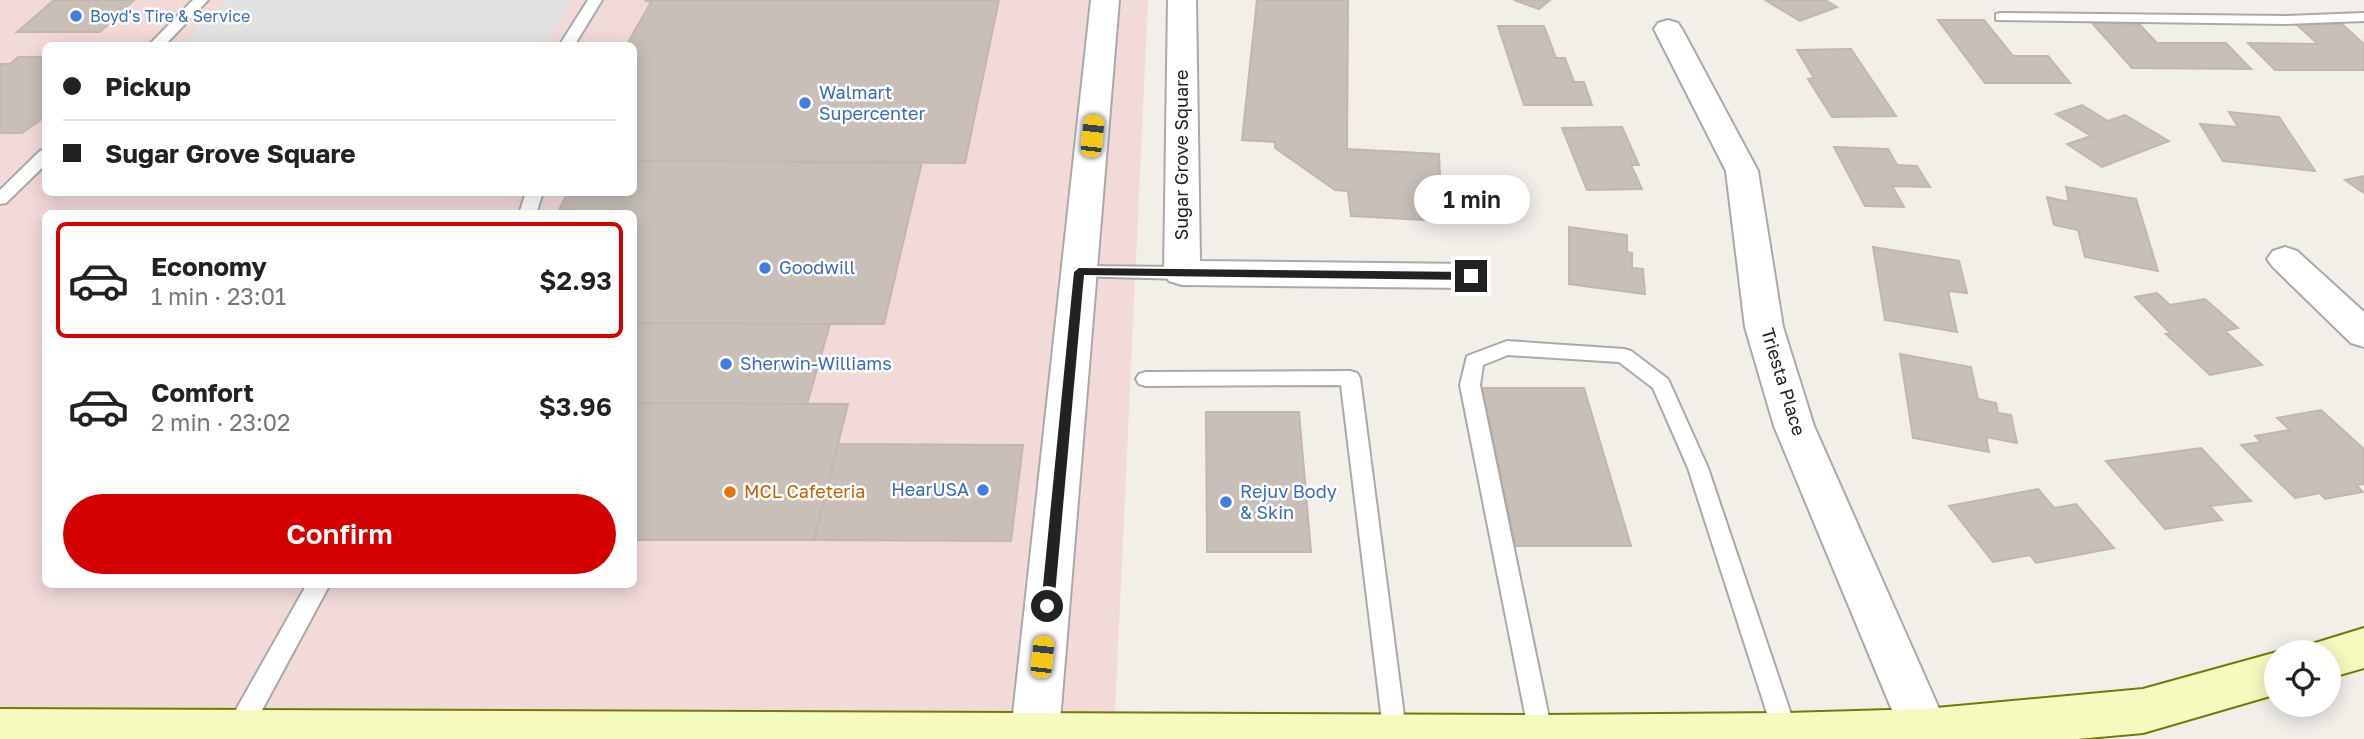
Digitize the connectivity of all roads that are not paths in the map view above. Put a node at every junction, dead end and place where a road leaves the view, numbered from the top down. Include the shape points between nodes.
1 (201, 0) edge
2 (595, 0) edge
3 (1105, 0) edge
4 (1182, 0) edge
5 (2001, 17) dead end
6 (2364, 17) edge
7 (1668, 29) dead end
8 (159, 42) edge
9 (569, 42) edge
10 (42, 158) edge
11 (0, 199) edge
12 (2285, 259) dead end
13 (1079, 272) junction
14 (1182, 273) junction
15 (1471, 276) dead end
16 (2364, 334) edge
17 (1146, 379) dead end
18 (317, 588) edge
19 (2364, 648) edge
20 (2341, 655) edge
21 (2264, 677) edge
22 (0, 731) edge
23 (1925, 731) junction
24 (237, 732) junction
25 (1786, 735) junction
26 (1033, 736) edge
27 (1541, 737) junction
28 (1415, 738) edge

1 - 8 lane
2 - 9 lane
3 - 13 street
4 - 14 street, Sugar Grove Square
5 - 6 lane
7 - 23 street, Triesta Place via 1742,171 1764,327 1794,426
10 - 11 lane
12 - 16 street
13 - 14 lane
13 - 26 street
14 - 15 street
17 - 28 lane via 1350,378
18 - 24 lane
19 - 20 street
21 - 23 street via 2143,710
22 - 24 street
23 - 25 street
24 - 26 street
25 - 27 street
25 - 27 lane via 1698,468 1661,384 1624,356 1507,348 1474,360 1470,385
26 - 28 street
27 - 28 street

